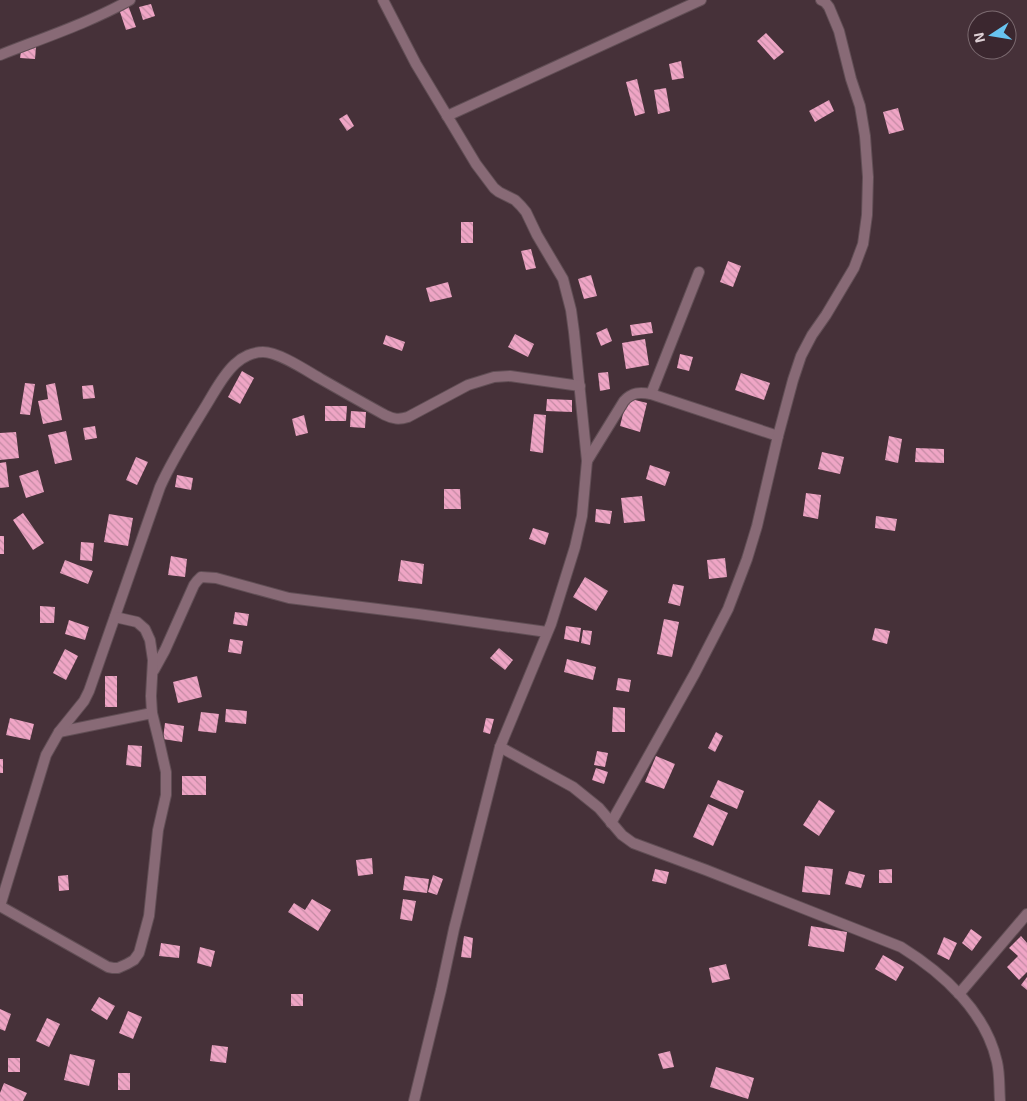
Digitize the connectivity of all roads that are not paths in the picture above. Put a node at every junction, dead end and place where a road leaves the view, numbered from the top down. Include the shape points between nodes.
1 (130, 0) edge
2 (383, 0) edge
3 (701, 0) edge
4 (821, 0) edge
5 (0, 55) edge
6 (447, 116) junction
7 (699, 272) dead end
8 (580, 386) junction
9 (651, 394) junction
10 (778, 436) junction
11 (587, 461) junction
12 (115, 617) junction
13 (547, 632) junction
14 (153, 672) junction
15 (152, 713) junction
16 (59, 732) junction
17 (500, 747) junction
18 (611, 823) junction
19 (0, 906) edge
20 (1027, 914) edge
21 (958, 994) junction
22 (414, 1101) edge
23 (1000, 1101) edge

1 - 5 street
2 - 6 street
3 - 6 street
4 - 10 street via 829,7 839,31 860,106 868,177 867,215 863,244 854,268 801,356
6 - 8 street via 494,188 515,200 526,212 564,279
7 - 9 street
8 - 11 street
8 - 12 street via 510,376 494,377 468,385 408,417 392,419 290,361 264,352 244,357 234,364 220,384 169,466
9 - 10 street
9 - 11 street via 641,392 628,396
10 - 18 street via 757,526 728,610
11 - 13 street via 582,516 575,547
12 - 14 street via 137,622 145,629 152,649
12 - 16 street via 89,691
13 - 14 street via 289,598 216,578 201,577 194,585
13 - 17 street
14 - 15 street
15 - 16 street
15 - 19 street via 166,772 166,795 158,830 149,916 134,960 118,968 108,966
16 - 19 street via 46,755
17 - 18 street via 573,786
17 - 22 street
18 - 21 street via 633,843 901,947 929,965
20 - 21 street
21 - 23 street via 978,1017 987,1034 997,1063

